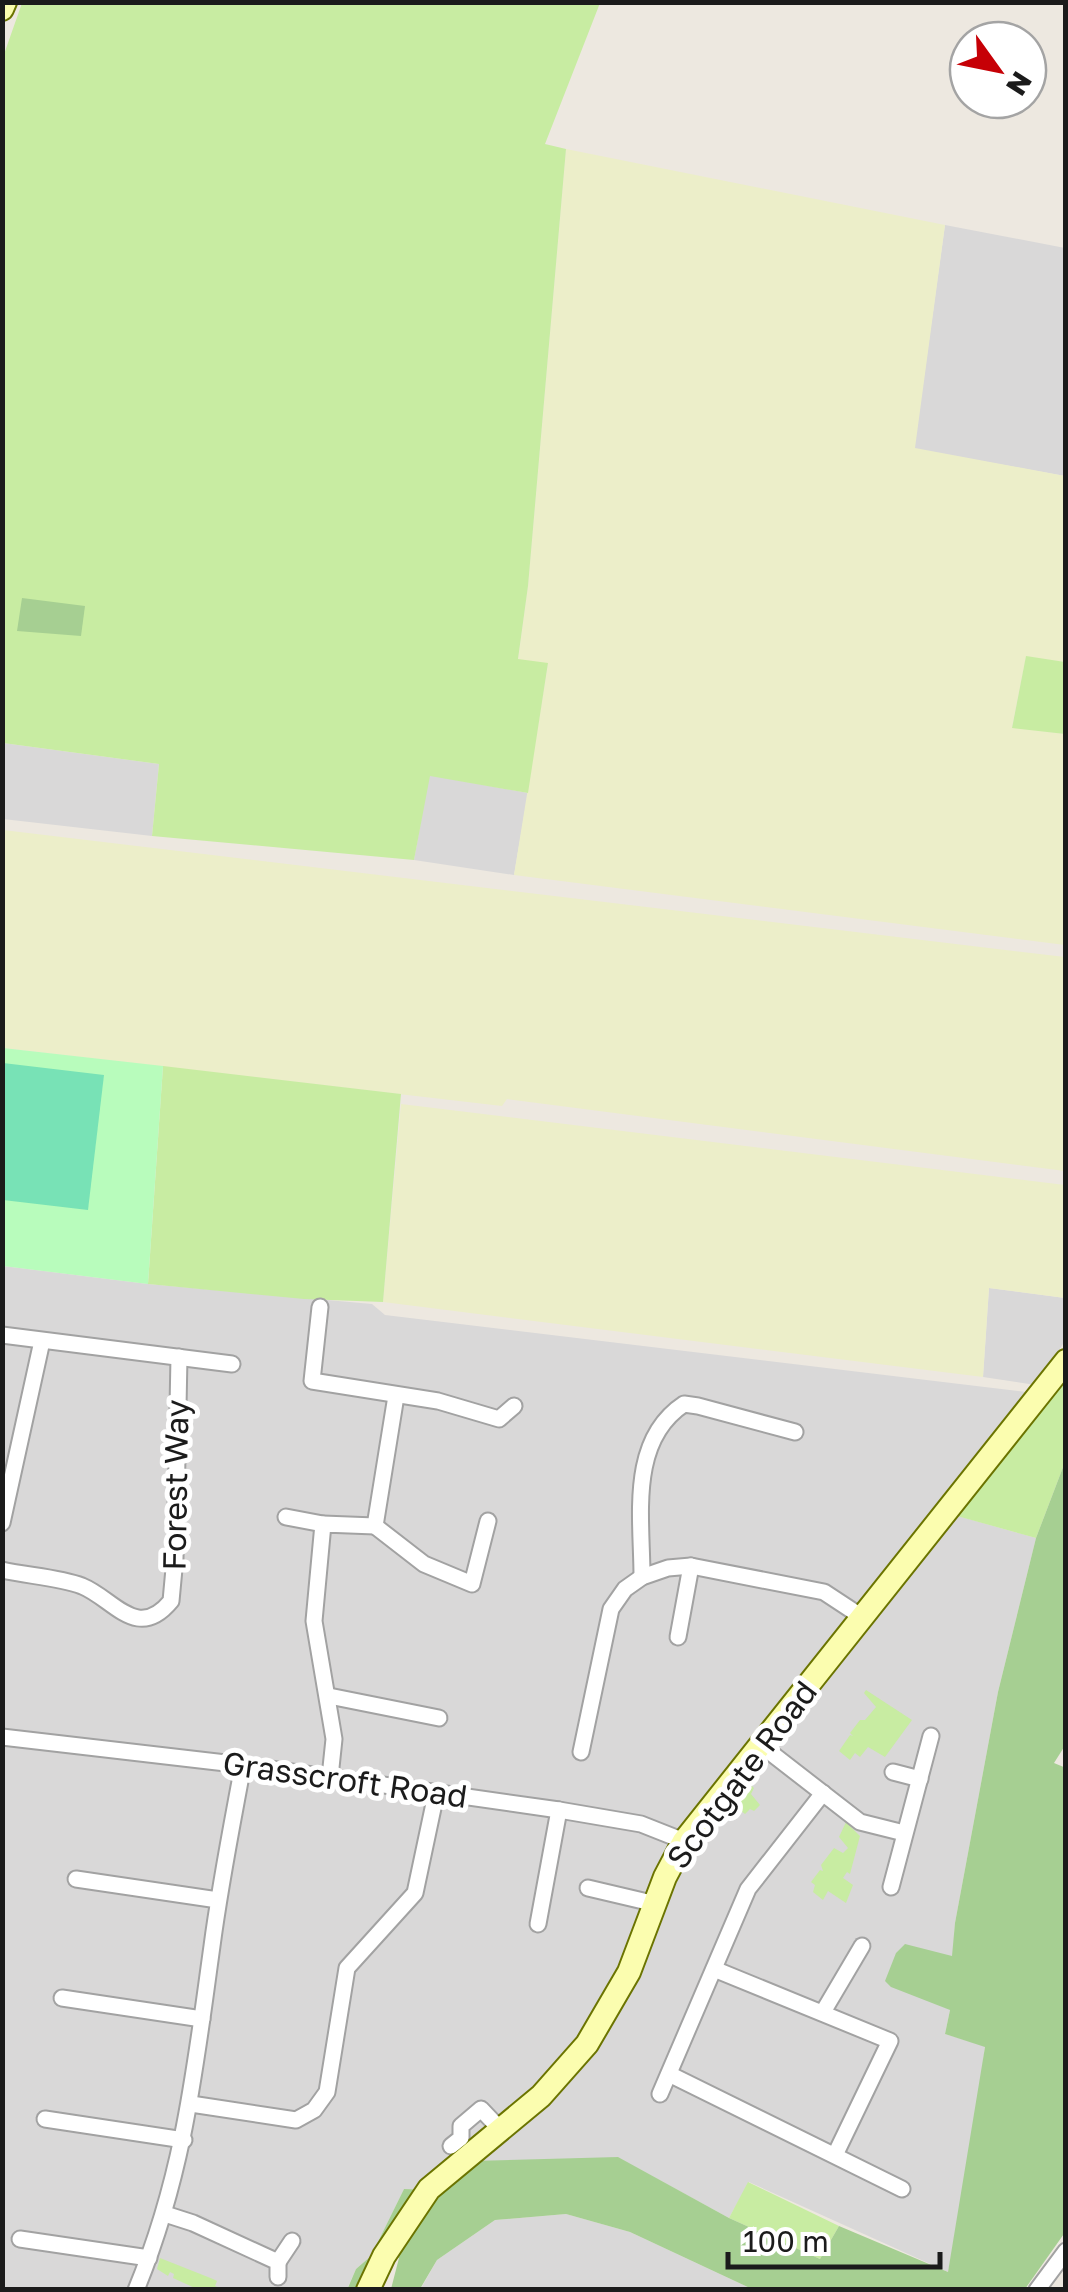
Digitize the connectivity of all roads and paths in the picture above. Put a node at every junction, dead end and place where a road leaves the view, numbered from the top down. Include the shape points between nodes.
1 (320, 1307) dead end
2 (2, 1335) edge
3 (42, 1340) junction
4 (178, 1357) junction
5 (1066, 1360) edge
6 (232, 1364) dead end
7 (396, 1396) junction
8 (514, 1406) dead end
9 (794, 1432) dead end
10 (286, 1518) dead end
11 (488, 1521) dead end
12 (2, 1523) edge
13 (322, 1524) junction
14 (375, 1526) junction
15 (691, 1566) junction
16 (2, 1570) edge
17 (642, 1577) junction
18 (472, 1584) junction
19 (470, 1602) dead end
20 (862, 1618) junction
21 (678, 1637) dead end
22 (328, 1696) junction
23 (440, 1718) dead end
24 (932, 1736) dead end
25 (2, 1737) edge
26 (762, 1746) junction
27 (580, 1752) dead end
28 (243, 1764) junction
29 (892, 1772) dead end
30 (330, 1778) junction
31 (920, 1779) junction
32 (823, 1793) junction
33 (436, 1794) junction
34 (559, 1810) junction
35 (904, 1833) junction
36 (684, 1841) junction
37 (76, 1879) dead end
38 (588, 1888) dead end
39 (891, 1888) dead end
40 (218, 1900) junction
41 (656, 1904) junction
42 (538, 1924) dead end
43 (862, 1946) dead end
44 (714, 1969) junction
45 (62, 1998) dead end
46 (823, 2012) junction
47 (202, 2018) junction
48 (669, 2074) junction
49 (660, 2094) dead end
50 (191, 2104) junction
51 (45, 2119) dead end
52 (500, 2128) junction
53 (184, 2140) junction
54 (452, 2146) dead end
55 (835, 2155) junction
56 (902, 2189) dead end
57 (165, 2214) junction
58 (20, 2239) dead end
59 (292, 2241) dead end
60 (1066, 2251) edge
61 (149, 2258) junction
62 (136, 2290) edge
63 (368, 2290) edge
64 (1037, 2290) edge

1 - 7 street via 312,1381
2 - 3 street
3 - 4 street
3 - 12 street
4 - 6 street
4 - 16 street, Forest Way via 174,1592 164,1610 136,1619 82,1586
5 - 20 street, Scotgate Road
7 - 8 street via 498,1419
7 - 14 street
9 - 17 street via 684,1404 666,1416 641,1473
10 - 13 street
11 - 18 street
13 - 14 street
13 - 22 street via 314,1622
14 - 18 street via 424,1564
15 - 17 street
15 - 20 street via 824,1592
15 - 21 street
17 - 27 street via 611,1610
18 - 19 street
20 - 26 street, Scotgate Road
22 - 23 street
22 - 30 street
24 - 31 street
25 - 28 street, Grasscroft Road
26 - 32 street
26 - 36 street, Scotgate Road
28 - 30 street, Grasscroft Road
28 - 40 street
29 - 31 street
30 - 33 street, Grasscroft Road
31 - 35 street
32 - 35 street via 860,1822
32 - 44 street via 756,1875
33 - 34 street, Grasscroft Road
33 - 50 street via 415,1893 348,1968 327,2092 314,2110 296,2120
34 - 36 street, Grasscroft Road via 641,1824
34 - 42 street
35 - 39 street
36 - 41 street, Scotgate Road
37 - 40 street
38 - 41 street
40 - 47 street
41 - 52 street, Scotgate Road via 629,1972 587,2044 541,2096
43 - 46 street
44 - 46 street
44 - 48 street
45 - 47 street
46 - 55 street via 890,2041
47 - 50 street
48 - 49 street
48 - 55 street
50 - 53 street
51 - 53 street
52 - 54 street via 481,2109
52 - 63 street, Scotgate Road via 429,2189
53 - 57 street
55 - 56 street
57 - 59 street via 278,2269
57 - 61 street
58 - 61 street
60 - 64 street
61 - 62 street

